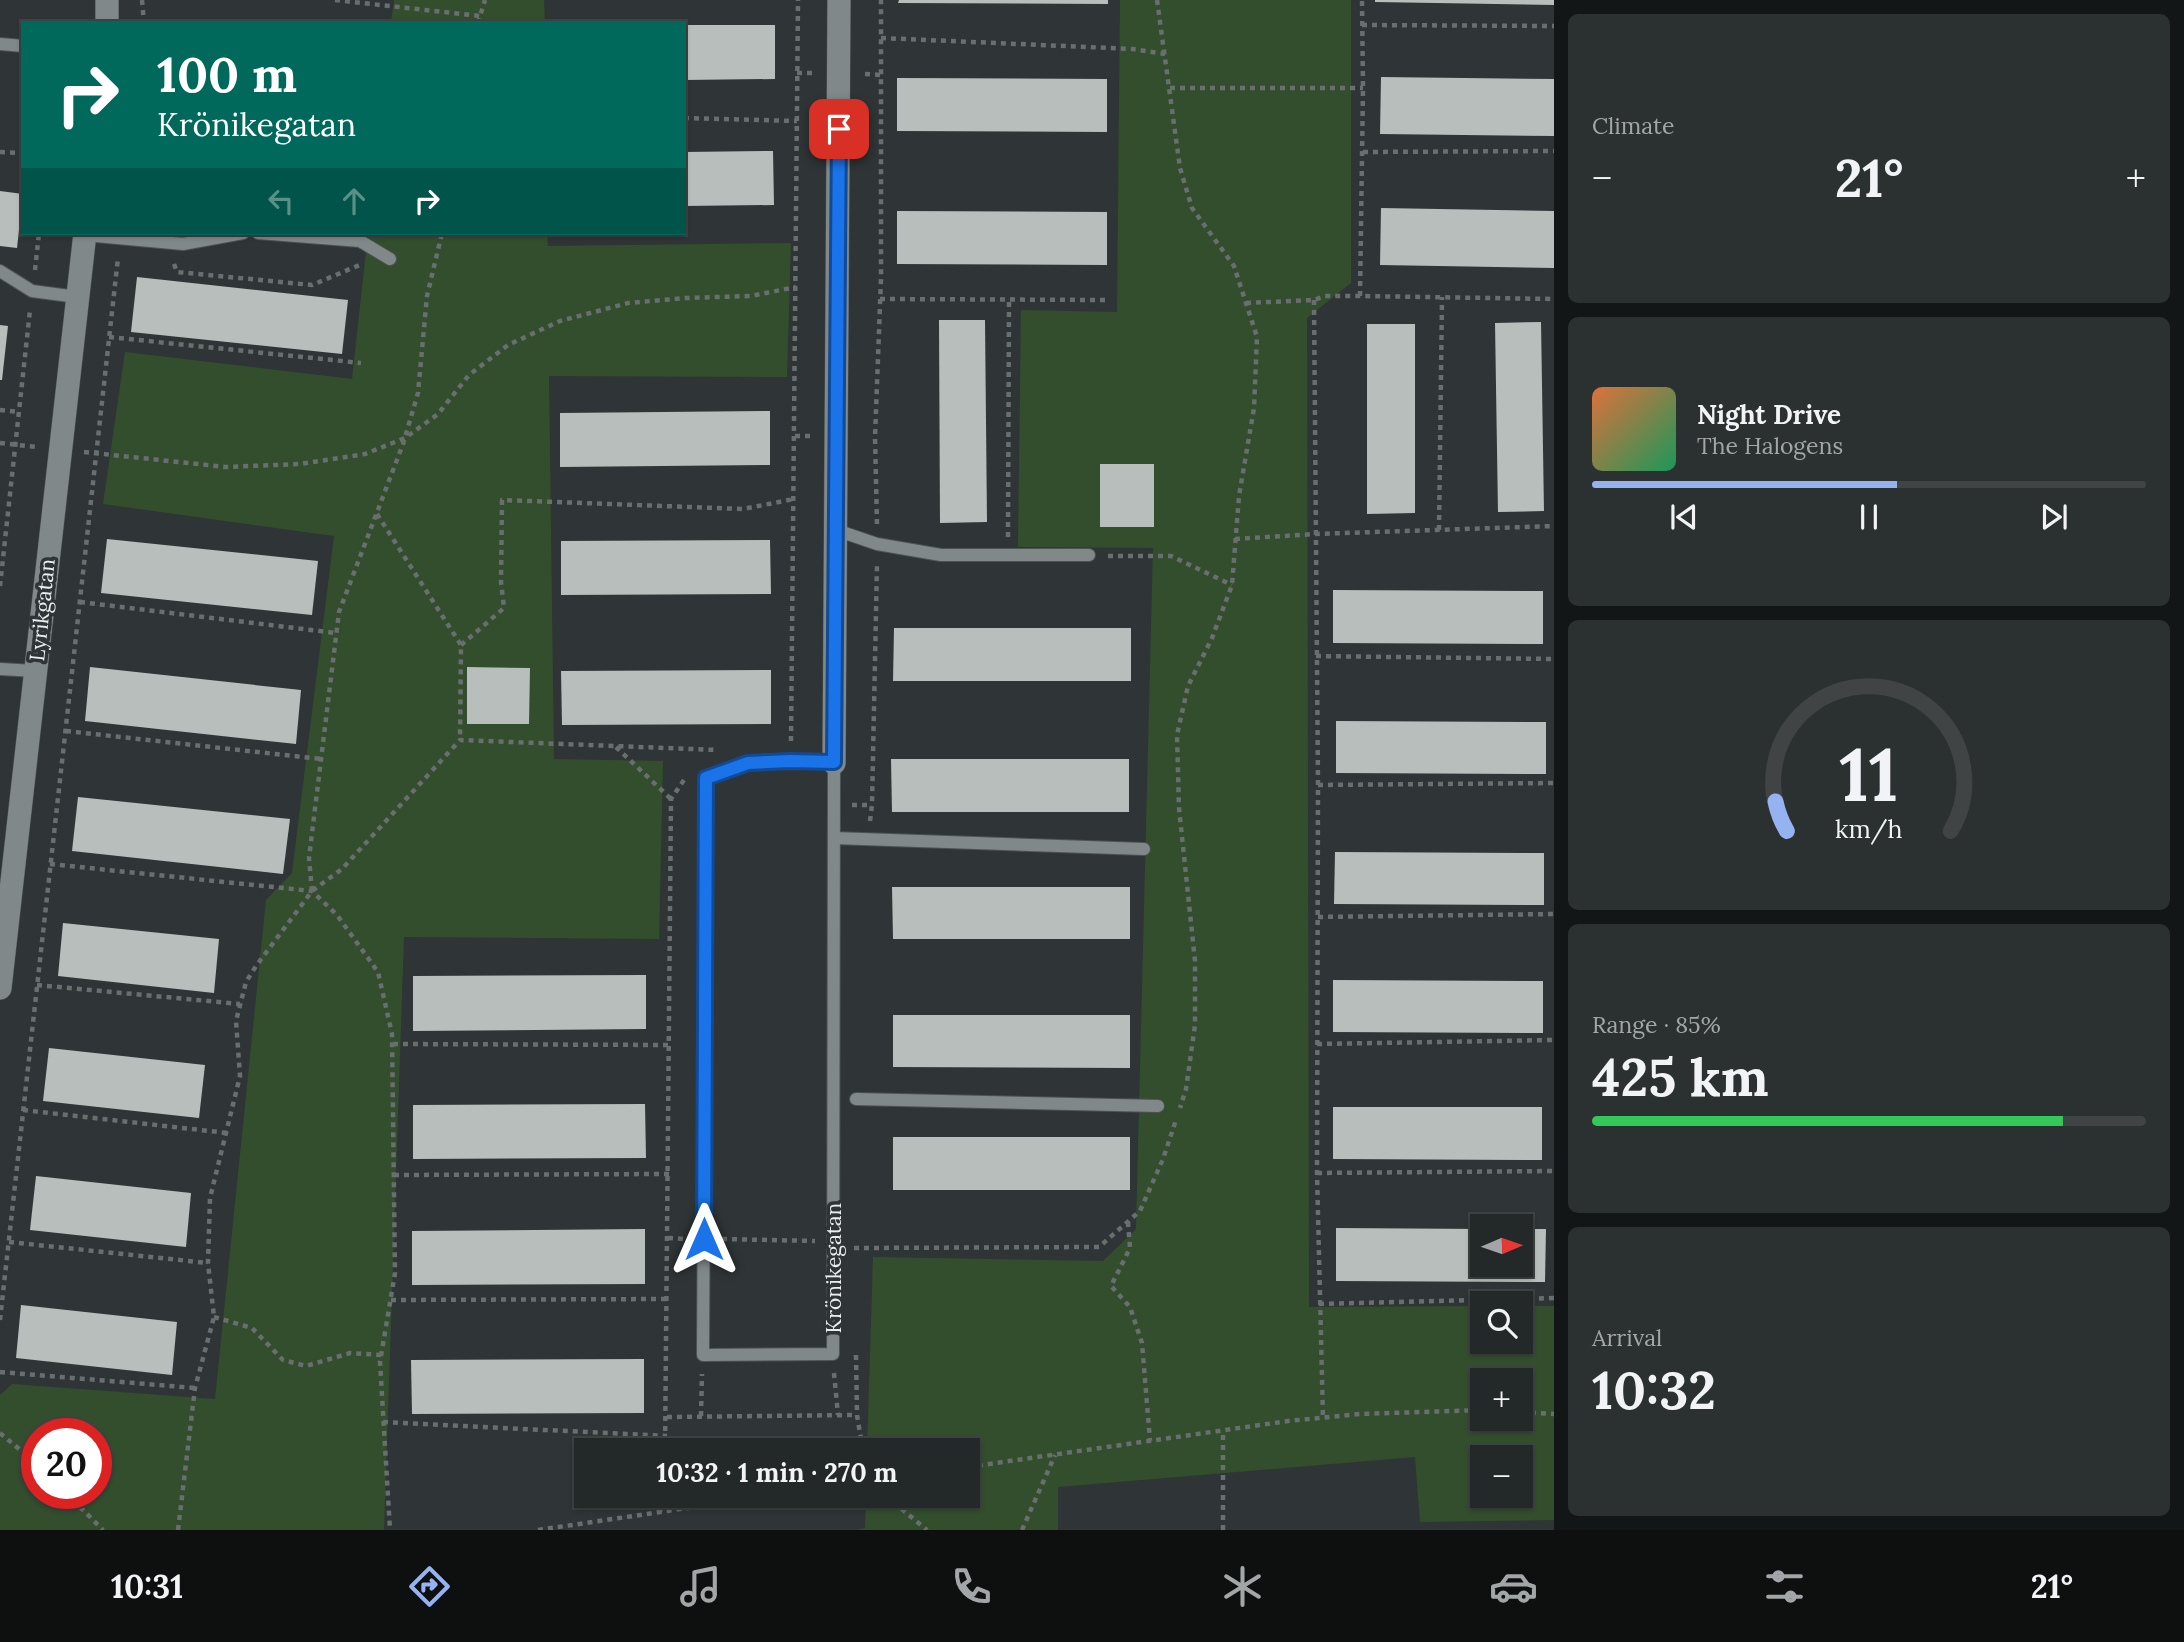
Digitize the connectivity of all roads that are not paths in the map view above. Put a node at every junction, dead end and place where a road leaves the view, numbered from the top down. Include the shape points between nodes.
1 (107, 0) edge
2 (839, 0) edge
3 (107, 21) edge
4 (0, 44) edge
5 (21, 46) edge
6 (85, 235) edge
7 (94, 235) edge
8 (232, 235) edge
9 (281, 235) edge
10 (390, 259) road end
11 (0, 271) edge
12 (77, 297) junction
13 (836, 530) junction
14 (1089, 555) road end
15 (0, 669) edge
16 (35, 671) junction
17 (834, 762) junction
18 (834, 838) junction
19 (1144, 849) dead end
20 (0, 988) edge
21 (856, 1100) dead end
22 (1158, 1106) dead end

1 - 3 street
2 - 13 street, Krönikegatan
4 - 5 lane
6 - 12 street, Lyrikgatan
7 - 8 lane via 183,244
9 - 10 lane via 360,242
11 - 12 lane via 32,291
12 - 16 street, Lyrikgatan
13 - 14 lane via 877,544 941,555
13 - 17 street, Krönikegatan
15 - 16 lane
16 - 20 street, Lyrikgatan
17 - 18 lane, Krönikegatan
17 - 18 lane, Krönikegatan via 748,763 706,778 703,1356 833,1354
18 - 19 lane
21 - 22 lane

